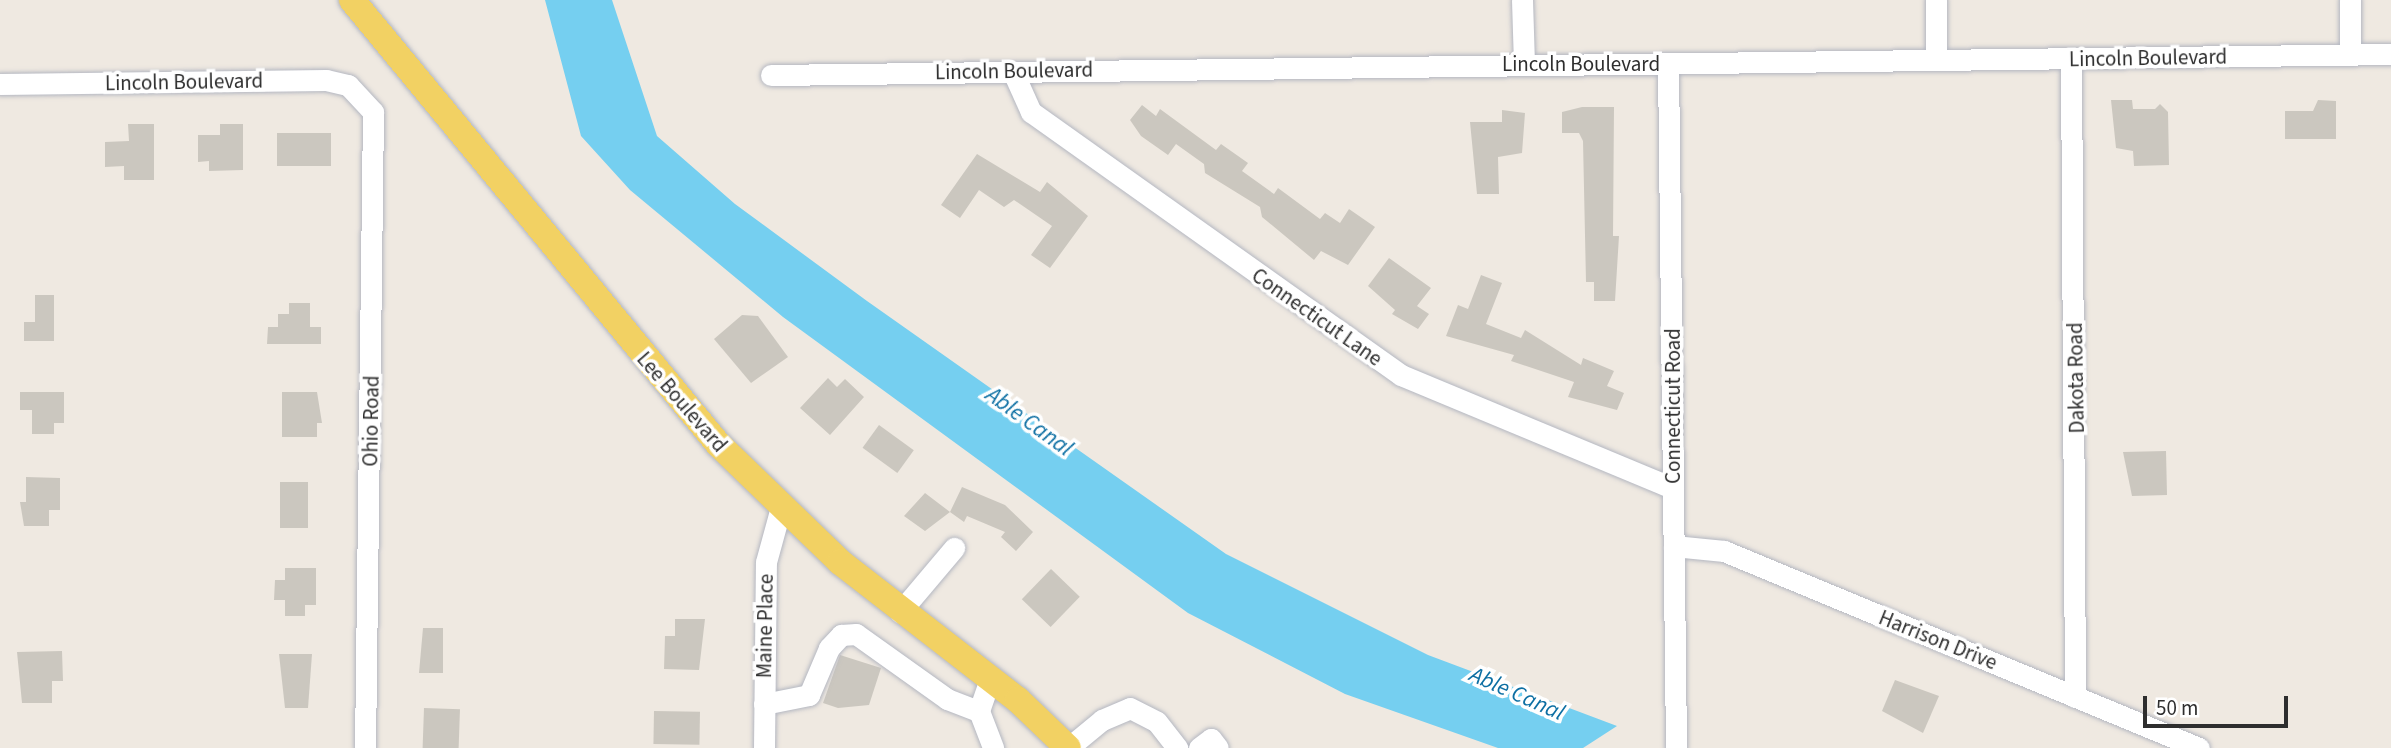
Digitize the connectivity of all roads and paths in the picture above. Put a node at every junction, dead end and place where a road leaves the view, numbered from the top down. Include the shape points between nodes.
1 (352, 0) edge
2 (1522, 0) edge
3 (1936, 0) edge
4 (2350, 0) edge
5 (2391, 54) edge
6 (2350, 55) junction
7 (2071, 58) junction
8 (1936, 60) junction
9 (1668, 63) junction
10 (1524, 64) junction
11 (1013, 72) junction
12 (771, 75) dead end
13 (0, 84) edge
14 (363, 96) joint
15 (1672, 488) junction
16 (781, 507) junction
17 (1674, 546) junction
18 (954, 548) dead end
19 (900, 612) junction
20 (990, 680) junction
21 (2075, 696) junction
22 (764, 704) junction
23 (979, 711) junction
24 (365, 748) edge
25 (764, 748) edge
26 (993, 748) edge
27 (1068, 748) edge
28 (1177, 748) edge
29 (1199, 748) edge
30 (1218, 748) edge
31 (1676, 748) edge
32 (2199, 748) edge

1 - 16 main road, Lee Boulevard via 655,373
2 - 10 street
3 - 8 street
4 - 6 street
5 - 6 street, Lincoln Boulevard
6 - 7 street, Lincoln Boulevard
7 - 8 street, Lincoln Boulevard
7 - 21 street, Dakota Road
8 - 9 street, Lincoln Boulevard
9 - 10 street, Lincoln Boulevard
9 - 15 street, Connecticut Road
10 - 11 street, Lincoln Boulevard
11 - 12 street, Lincoln Boulevard
11 - 15 street, Connecticut Lane via 1031,112 1401,375
13 - 14 street, Lincoln Boulevard via 326,80 348,85
14 - 24 street, Ohio Road via 376,127
15 - 17 street, Connecticut Road
16 - 19 main road, Lee Boulevard
16 - 22 street, Maine Place via 766,562
17 - 21 street, Harrison Drive via 1724,551
17 - 31 street, Connecticut Road
18 - 19 street
19 - 20 main road, Lee Boulevard
20 - 23 street
20 - 27 main road, Lee Boulevard
21 - 32 street, Harrison Drive
22 - 23 street via 808,695 829,648 841,635 856,634 947,699
22 - 25 street, Maine Place
23 - 26 street
27 - 28 street via 1102,720 1130,708 1157,722
29 - 30 street via 1211,738

